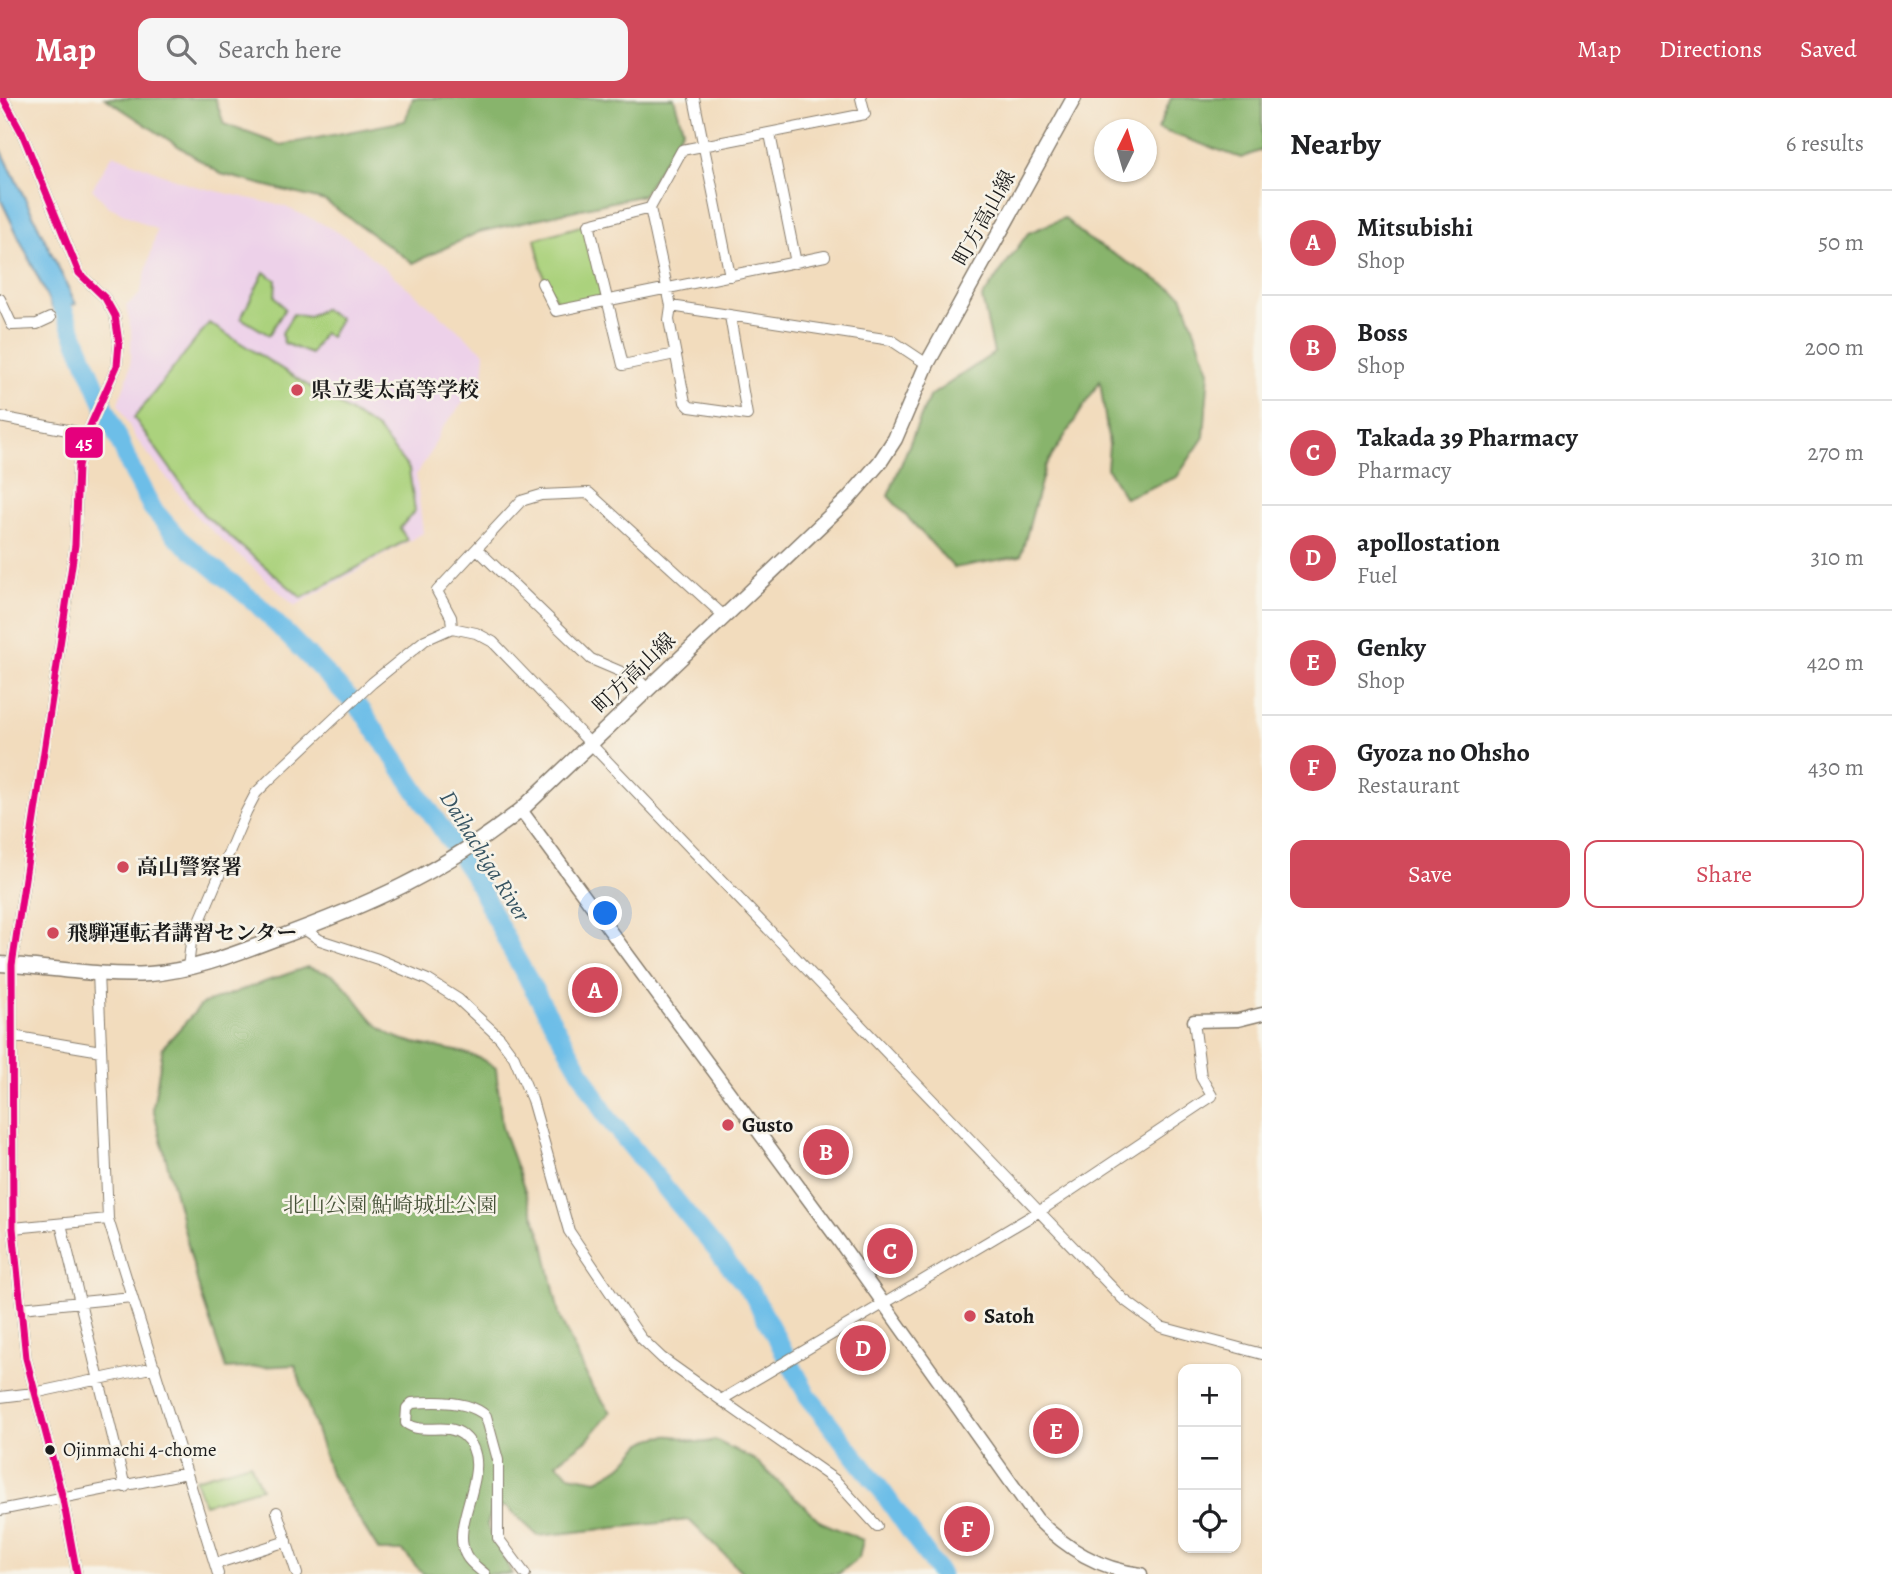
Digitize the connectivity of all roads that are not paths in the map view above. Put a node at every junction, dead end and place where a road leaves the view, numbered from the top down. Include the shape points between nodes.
1 (3, 98) edge
2 (694, 98) edge
3 (861, 98) edge
4 (1074, 98) edge
5 (770, 134) junction
6 (705, 147) junction
7 (650, 208) junction
8 (825, 256) dead end
9 (796, 262) junction
10 (730, 276) junction
11 (542, 283) dead end
12 (666, 289) junction
13 (0, 299) edge
14 (608, 301) junction
15 (671, 306) junction
16 (730, 316) junction
17 (50, 318) dead end
18 (675, 354) junction
19 (927, 365) junction
20 (0, 416) edge
21 (85, 439) junction
22 (477, 549) junction
23 (724, 616) junction
24 (452, 628) junction
25 (647, 689) junction
26 (591, 743) junction
27 (521, 810) junction
28 (304, 929) junction
29 (6, 964) edge
30 (188, 968) junction
31 (98, 972) junction
32 (1262, 1014) edge
33 (1194, 1021) joint
34 (12, 1036) junction
35 (101, 1051) junction
36 (1040, 1211) junction
37 (108, 1219) junction
38 (61, 1224) junction
39 (13, 1228) junction
40 (132, 1297) junction
41 (80, 1302) junction
42 (881, 1304) junction
43 (21, 1308) junction
44 (1262, 1354) edge
45 (155, 1367) junction
46 (99, 1379) junction
47 (34, 1393) junction
48 (0, 1397) edge
49 (721, 1400) junction
50 (187, 1474) junction
51 (125, 1487) junction
52 (62, 1499) junction
53 (0, 1510) edge
54 (277, 1512) dead end
55 (877, 1526) dead end
56 (288, 1541) junction
57 (216, 1569) edge
58 (76, 1574) edge
59 (297, 1574) edge
60 (485, 1574) edge
61 (525, 1574) edge
62 (1142, 1574) edge

1 - 21 street via 79,273 106,298 114,316 119,343 115,373
2 - 6 street
3 - 5 street via 865,114
4 - 19 main road, 町方高山線
5 - 6 street
5 - 9 street
6 - 7 street via 682,150
6 - 10 street
7 - 12 street
7 - 14 street via 589,224
8 - 9 street
9 - 10 street
10 - 12 street
11 - 14 street via 556,311
12 - 14 street
12 - 15 street
13 - 17 street via 12,324 37,324
14 - 18 street via 623,365
15 - 16 street
15 - 18 street
16 - 18 street via 747,415 690,407
16 - 19 street via 891,340
19 - 23 main road, 町方高山線 via 880,462 848,499
20 - 21 street via 78,432 76,440
21 - 29 street via 78,466 75,545
22 - 23 street via 521,501 541,495 589,493
22 - 24 street via 437,591 452,617
22 - 25 street via 591,659 638,679
23 - 25 main road, 町方高山線
24 - 26 street via 493,642
24 - 30 street via 412,649 270,779 251,802 191,942
25 - 26 main road, 町方高山線
26 - 27 main road, 町方高山線
26 - 36 street
27 - 28 main road, 町方高山線 via 433,872
27 - 42 street
28 - 30 main road, 町方高山線
28 - 49 street via 320,940 428,980 458,999 500,1038 514,1057 532,1100 569,1231 641,1338
29 - 31 main road, 町方高山線
29 - 34 street
30 - 31 main road, 町方高山線 via 151,974
31 - 35 street
32 - 33 street via 1238,1020
33 - 36 street via 1201,1077 1212,1096
34 - 35 street
34 - 39 street
35 - 37 street
36 - 42 street
36 - 44 street via 1123,1299 1152,1323
37 - 38 street
37 - 40 street
38 - 39 street
38 - 41 street
39 - 43 street
40 - 41 street
40 - 45 street
41 - 43 street
41 - 46 street
42 - 49 street
42 - 62 street via 1037,1520 1083,1557
43 - 47 street
45 - 46 street
45 - 50 street
46 - 47 street
46 - 51 street
47 - 48 street
47 - 52 street
49 - 55 street via 835,1480
50 - 51 street
50 - 57 street
51 - 52 street
52 - 53 street
52 - 58 street
54 - 56 street
56 - 57 street
56 - 59 street
60 - 61 street via 469,1560 463,1546 475,1467 472,1446 457,1431 412,1428 405,1417 412,1403 455,1404 486,1416 498,1460 498,1538

